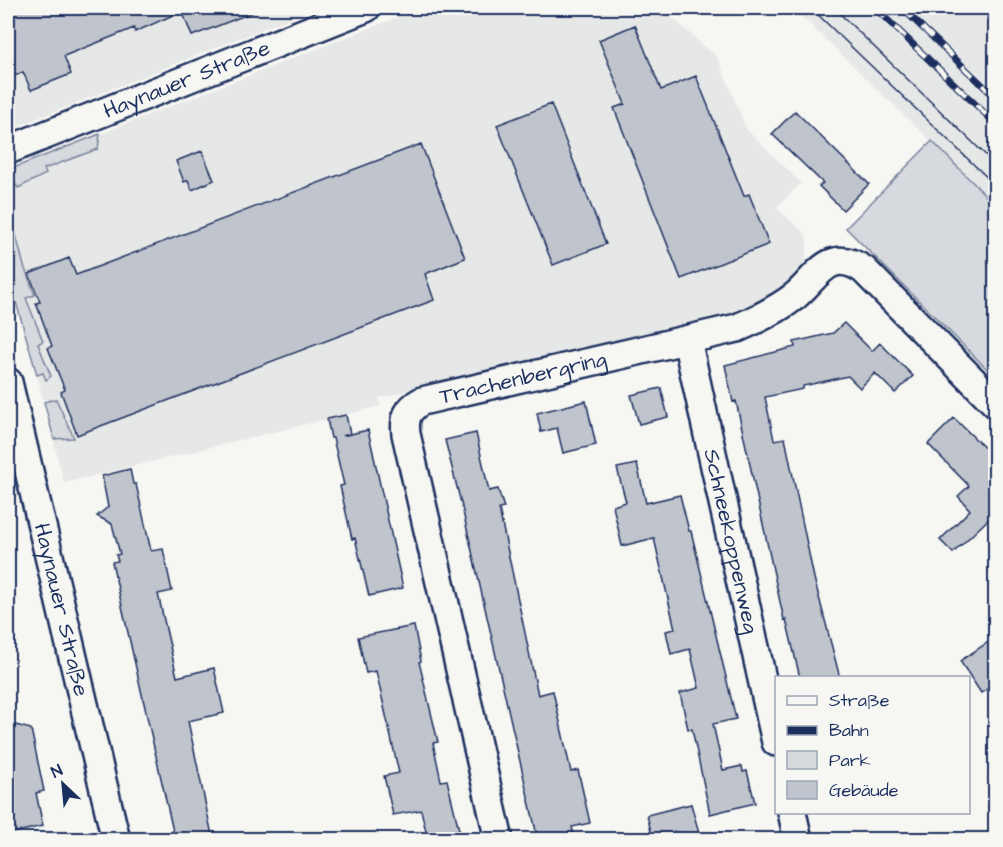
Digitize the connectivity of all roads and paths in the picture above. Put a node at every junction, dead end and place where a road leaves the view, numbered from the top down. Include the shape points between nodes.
1 (366, 8) edge
2 (8, 150) edge
3 (687, 340) junction
4 (8, 382) edge
5 (996, 404) edge
6 (775, 733) edge
7 (792, 814) edge
8 (116, 840) edge
9 (500, 840) edge
10 (798, 840) edge

1 - 2 street, Haynauer Straße
3 - 5 street, Trachenbergring via 737,328 769,315 797,295 823,267 846,261 864,270
3 - 6 street, Schneekoppenweg
3 - 9 street, Trachenbergring via 422,401 407,413 406,434
4 - 8 street, Haynauer Straße
7 - 10 street

